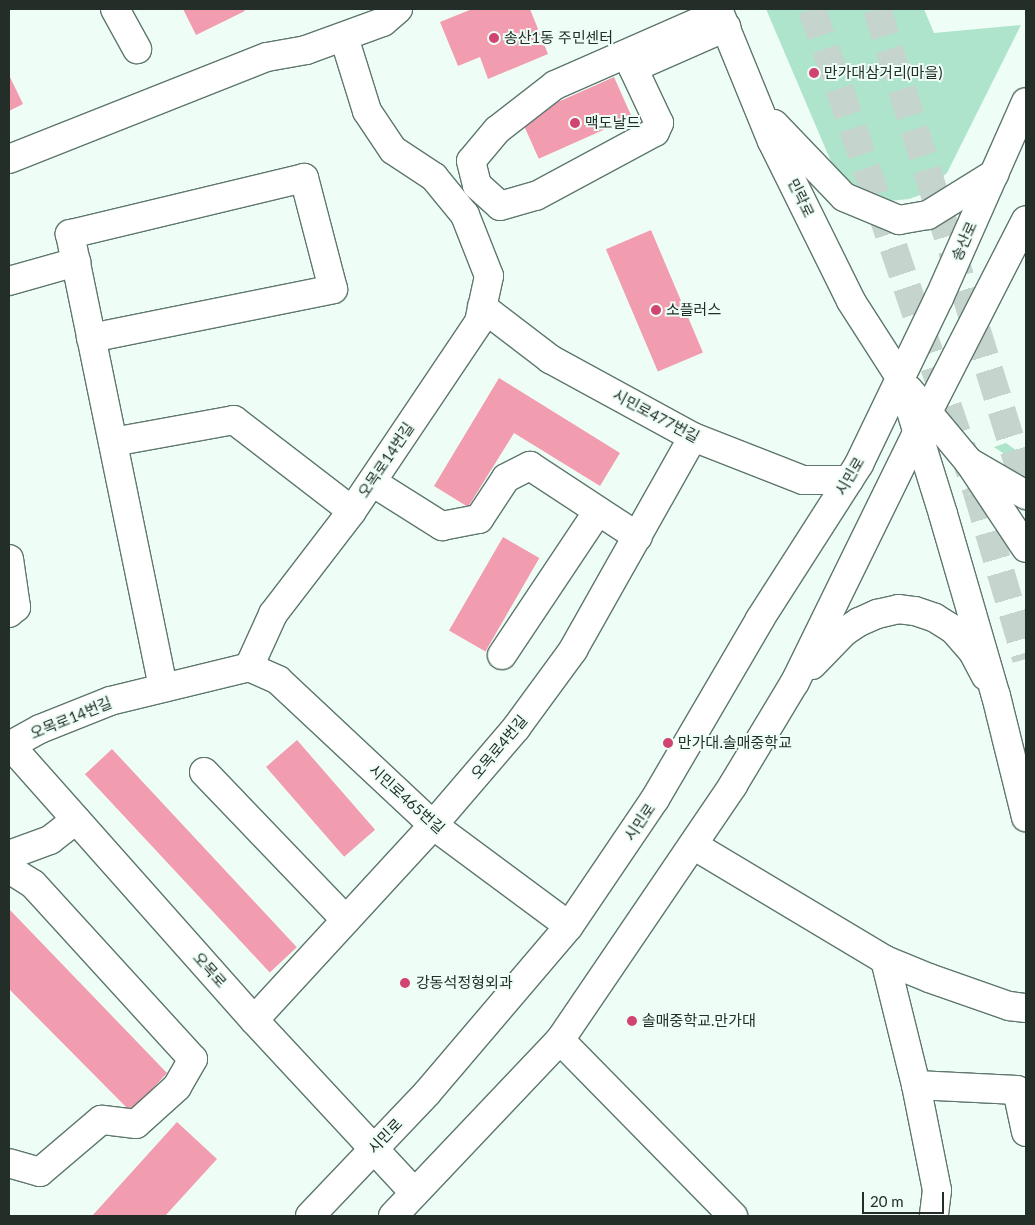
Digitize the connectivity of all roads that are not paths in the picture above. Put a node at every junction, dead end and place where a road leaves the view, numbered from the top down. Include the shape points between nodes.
1 (115, 9) edge
2 (398, 9) edge
3 (721, 16) edge
4 (344, 37) junction
5 (137, 49) dead end
6 (1026, 102) edge
7 (758, 106) junction
8 (9, 159) edge
9 (994, 174) junction
10 (1026, 220) edge
11 (76, 262) junction
12 (9, 281) edge
13 (482, 307) junction
14 (92, 338) junction
15 (901, 379) junction
16 (922, 423) junction
17 (693, 437) junction
18 (113, 442) junction
19 (969, 462) junction
20 (849, 480) junction
21 (372, 482) junction
22 (1026, 495) edge
23 (352, 511) junction
24 (598, 511) junction
25 (638, 537) junction
26 (1026, 548) edge
27 (9, 558) edge
28 (9, 613) edge
29 (502, 655) dead end
30 (249, 667) junction
31 (796, 682) junction
32 (163, 687) junction
33 (996, 696) junction
34 (10, 745) edge
35 (1026, 760) edge
36 (204, 772) dead end
37 (1019, 786) junction
38 (1026, 817) edge
39 (76, 820) junction
40 (433, 825) junction
41 (693, 845) junction
42 (9, 855) edge
43 (9, 869) edge
44 (346, 920) junction
45 (569, 926) junction
46 (885, 960) junction
47 (1026, 1008) edge
48 (254, 1020) junction
49 (560, 1040) junction
50 (916, 1085) junction
51 (1026, 1132) edge
52 (374, 1147) junction
53 (9, 1163) edge
54 (415, 1193) junction
55 (310, 1216) edge
56 (393, 1216) edge
57 (733, 1216) edge
58 (934, 1216) edge

1 - 5 main road
2 - 4 main road via 383,22
3 - 3 main road via 555,86 497,130 471,161 477,185 500,206 536,196 655,132 660,123 633,68
3 - 7 main road, 민락로
4 - 8 main road via 306,50 267,57
4 - 13 main road, 오목로14번길 via 367,111 392,150 434,177 466,215 489,276
6 - 9 main road, 송산로
7 - 9 main road via 844,198 899,220 928,215
7 - 15 main road, 민락로 via 772,141 852,301
9 - 15 main road, 송산로
10 - 16 main road
11 - 12 main road
11 - 14 main road
11 - 14 main road via 70,234 304,178 333,289
13 - 17 main road, 시민로477번길 via 550,359
13 - 21 main road, 오목로14번길 via 479,322
14 - 18 main road
15 - 16 main road, 민락로
15 - 20 main road, 시민로
16 - 19 main road
16 - 31 main road
16 - 33 main road, 민락로 via 944,514
17 - 20 main road, 시민로477번길 via 803,480
17 - 25 main road, 오목로4번길
18 - 23 main road via 234,420
18 - 32 main road
19 - 22 main road
19 - 26 main road
20 - 45 main road, 시민로 via 760,620 655,799
21 - 23 main road, 오목로14번길
21 - 24 main road via 442,526 479,519 506,478 530,466
23 - 30 main road, 오목로14번길 via 273,614
24 - 25 main road
24 - 29 main road
25 - 40 main road, 오목로4번길 via 574,650 516,728
27 - 28 main road via 16,607
30 - 32 main road, 오목로14번길
30 - 40 main road, 시민로465번길 via 278,680 298,697
31 - 33 main road via 844,632 877,614 898,609 928,615 954,630 973,652
31 - 41 main road
32 - 34 main road, 오목로14번길 via 102,705 40,729
33 - 37 main road
34 - 39 main road, 오목로
35 - 37 main road
36 - 44 main road
37 - 38 main road
39 - 42 main road via 50,840
39 - 48 main road, 오목로
40 - 44 main road, 오목로4번길
40 - 45 main road, 시민로465번길
41 - 46 main road
41 - 49 main road
43 - 53 main road via 33,884 193,1059 177,1087 136,1124 101,1120 40,1172
44 - 48 main road, 오목로4번길
45 - 52 main road, 시민로 via 428,1092
46 - 47 main road via 992,1000
46 - 50 main road
48 - 52 main road, 오목로
49 - 54 main road
49 - 57 main road
50 - 51 main road via 1017,1090
50 - 58 main road via 937,1190
52 - 54 main road, 오목로
52 - 55 main road, 시민로
54 - 56 main road

